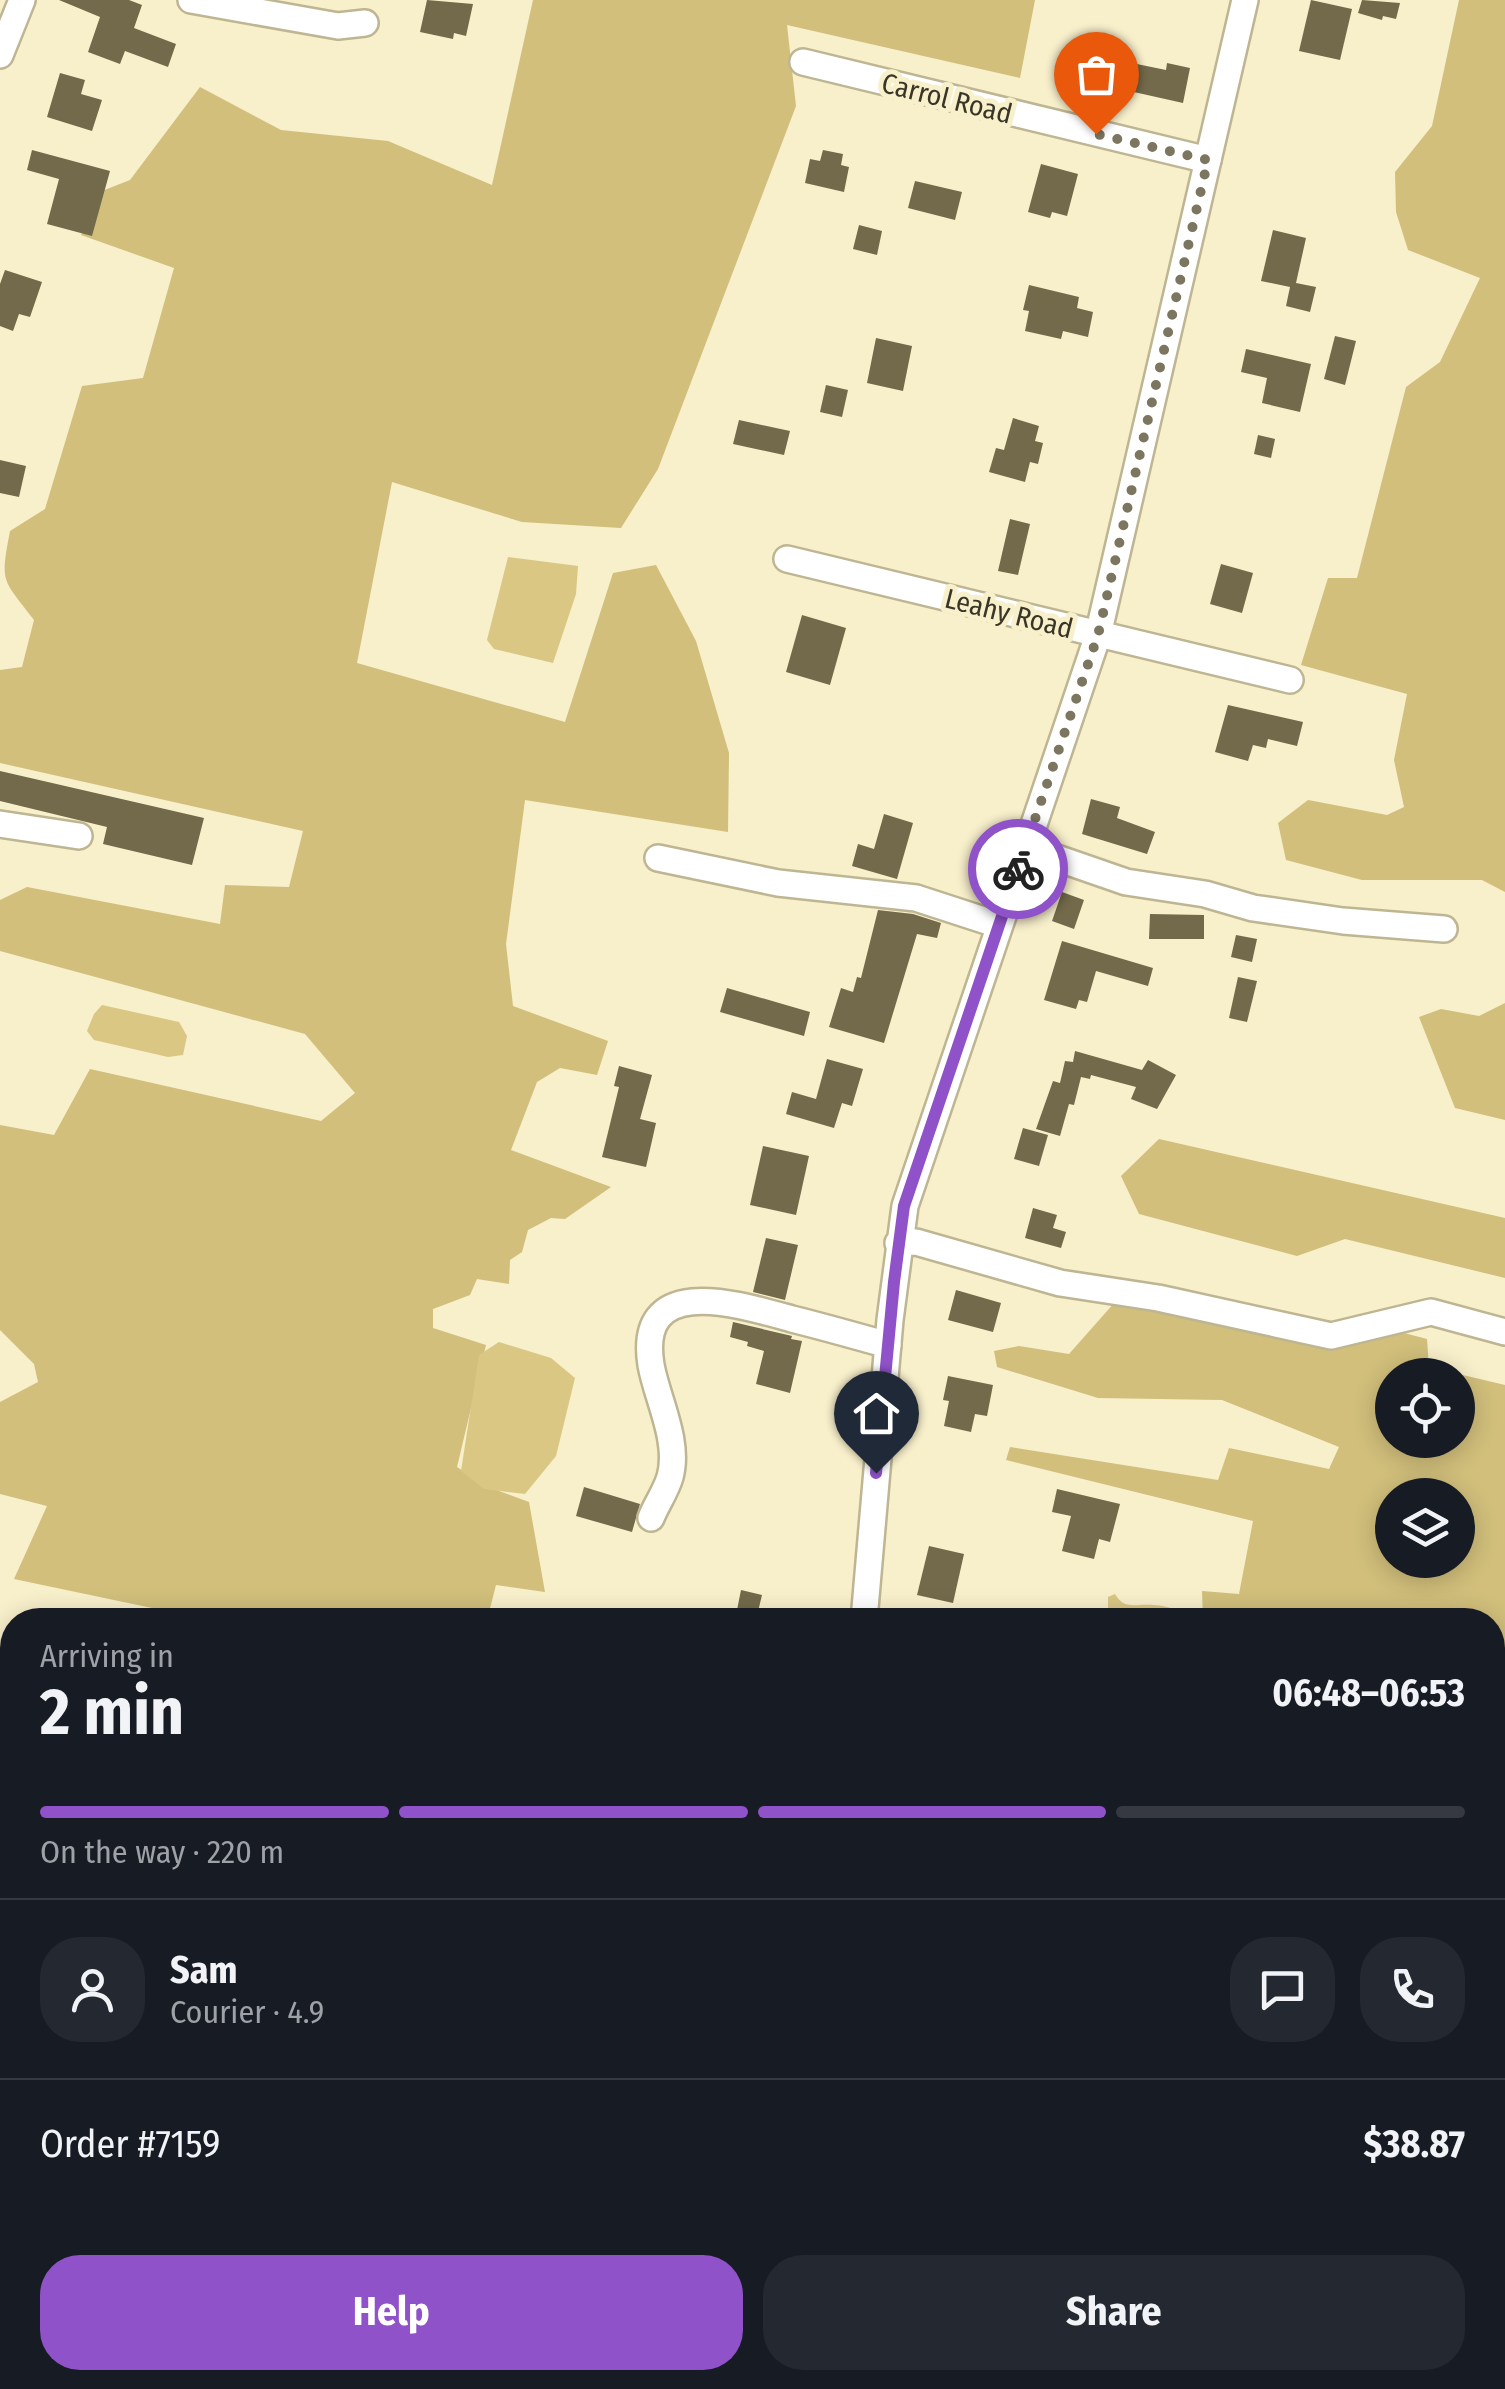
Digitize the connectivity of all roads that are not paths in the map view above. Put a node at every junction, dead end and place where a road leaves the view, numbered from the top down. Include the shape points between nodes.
1 (22, 0) edge
2 (191, 0) edge
3 (1246, 0) edge
4 (365, 22) dead end
5 (0, 55) edge
6 (803, 62) dead end
7 (1208, 160) junction
8 (786, 558) dead end
9 (1098, 635) junction
10 (1290, 680) dead end
11 (0, 824) edge
12 (79, 836) dead end
13 (1026, 847) junction
14 (658, 858) dead end
15 (999, 924) junction
16 (1444, 929) dead end
17 (898, 1243) junction
18 (1505, 1332) edge
19 (888, 1345) junction
20 (651, 1518) dead end
21 (865, 1608) edge

1 - 5 street
2 - 4 street via 338,26
3 - 7 street
6 - 7 street, Carrol Road
7 - 9 street
8 - 9 street, Leahy Road
9 - 10 street, Leahy Road
9 - 13 street
11 - 12 street
13 - 15 street
13 - 16 street via 1126,882 1253,908
14 - 15 street via 778,882 916,898
15 - 17 street via 907,1195
17 - 18 street via 916,1242 1060,1283 1331,1336 1431,1312
17 - 19 street
19 - 20 street via 731,1302 678,1303 663,1312 649,1342 668,1431 670,1477
19 - 21 street

